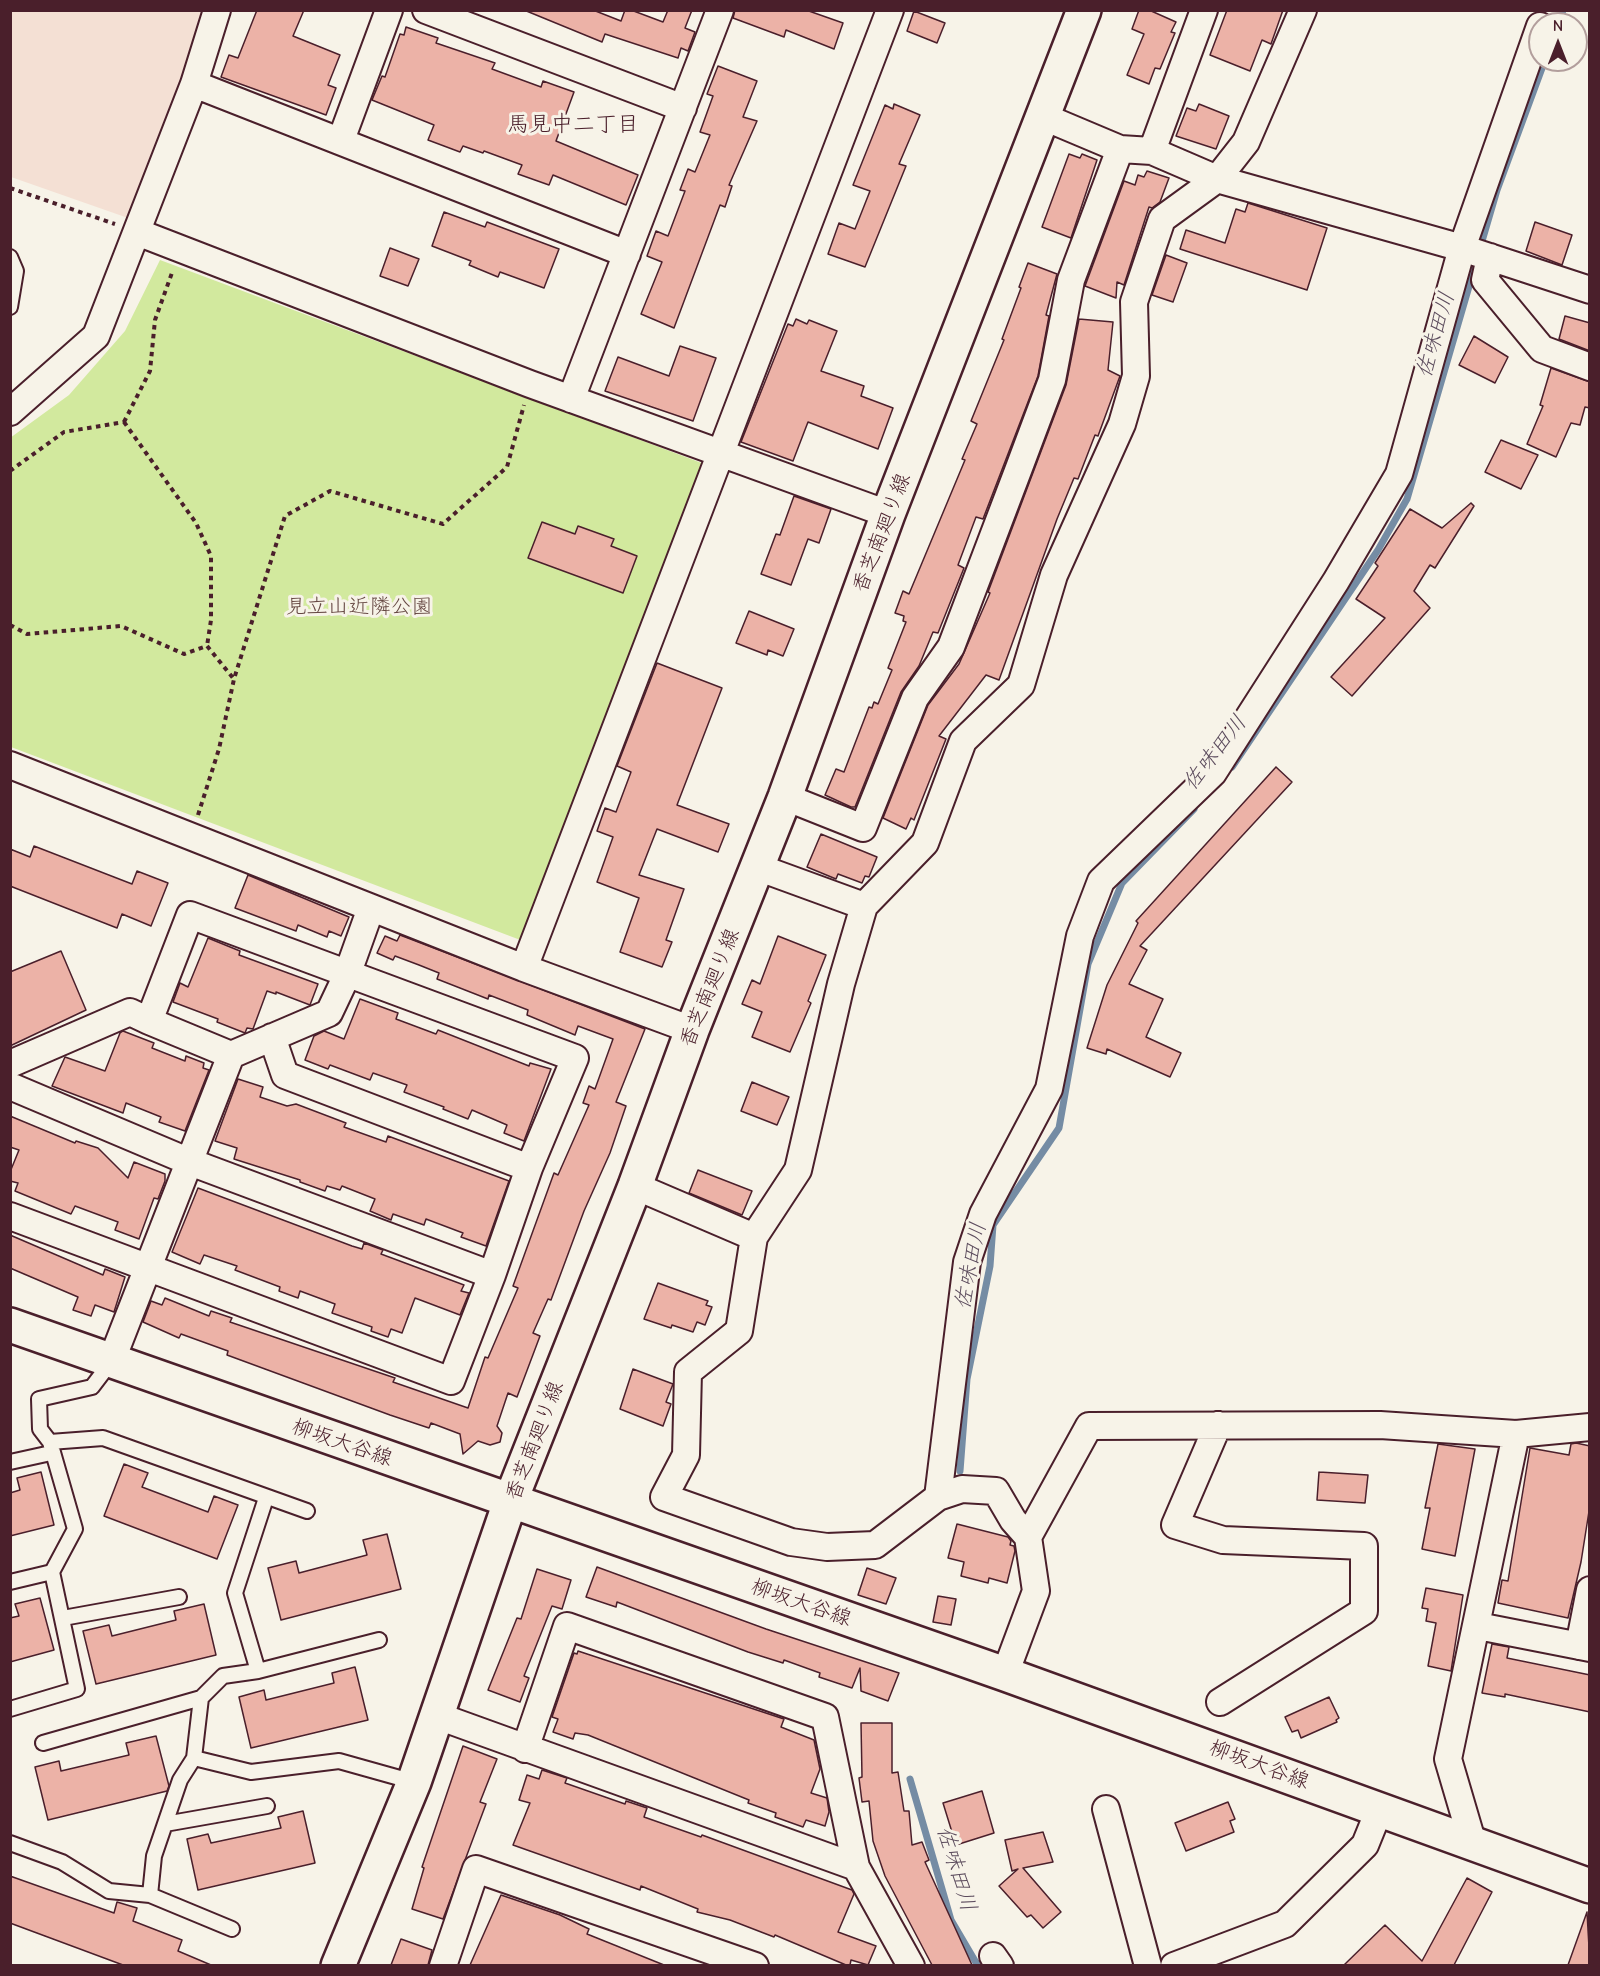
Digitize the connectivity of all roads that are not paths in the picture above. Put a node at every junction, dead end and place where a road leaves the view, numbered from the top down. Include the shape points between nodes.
1 (217, 10) edge
2 (389, 10) edge
3 (426, 10) edge
4 (720, 10) edge
5 (890, 10) edge
6 (1084, 10) edge
7 (1204, 10) edge
8 (1304, 10) edge
9 (1528, 59) edge
10 (194, 84) junction
11 (683, 108) junction
12 (1044, 117) junction
13 (341, 140) junction
14 (1120, 149) junction
15 (1152, 151) junction
16 (1217, 178) junction
17 (137, 232) junction
18 (1462, 248) junction
19 (627, 254) junction
20 (10, 257) edge
21 (1490, 257) junction
22 (1590, 290) edge
23 (10, 307) edge
24 (1590, 367) edge
25 (571, 399) junction
26 (11, 412) edge
27 (719, 454) junction
28 (888, 514) junction
29 (10, 765) edge
30 (785, 797) junction
31 (758, 867) junction
32 (864, 906) junction
33 (371, 908) junction
34 (524, 968) junction
35 (347, 975) junction
36 (149, 1021) junction
37 (692, 1030) junction
38 (272, 1037) junction
39 (231, 1055) junction
40 (10, 1064) edge
41 (10, 1086) edge
42 (190, 1162) junction
43 (529, 1168) junction
44 (635, 1186) junction
45 (10, 1216) edge
46 (754, 1237) junction
47 (149, 1270) junction
48 (492, 1275) junction
49 (10, 1325) edge
50 (111, 1362) junction
51 (1218, 1425) junction
52 (1590, 1427) edge
53 (1516, 1434) junction
54 (50, 1447) junction
55 (10, 1462) edge
56 (938, 1497) junction
57 (266, 1498) junction
58 (510, 1502) junction
59 (308, 1511) dead end
60 (1028, 1537) junction
61 (52, 1572) junction
62 (10, 1582) edge
63 (1590, 1590) edge
64 (179, 1597) dead end
65 (63, 1618) junction
66 (1478, 1626) junction
67 (379, 1640) dead end
68 (1584, 1647) edge
69 (258, 1671) junction
70 (1005, 1674) junction
71 (201, 1698) junction
72 (1220, 1702) dead end
73 (10, 1709) edge
74 (435, 1715) junction
75 (43, 1743) dead end
76 (525, 1749) junction
77 (194, 1758) junction
78 (414, 1782) junction
79 (267, 1806) dead end
80 (1380, 1808) junction
81 (1106, 1809) dead end
82 (165, 1824) junction
83 (10, 1843) edge
84 (1473, 1844) junction
85 (856, 1867) junction
86 (1590, 1886) edge
87 (150, 1895) junction
88 (232, 1929) dead end
89 (904, 1963) edge
90 (338, 1965) edge
91 (443, 1965) edge
92 (755, 1965) edge
93 (1148, 1965) edge
94 (1173, 1965) edge

1 - 10 street
2 - 13 street
3 - 11 street
4 - 11 street
5 - 27 street
6 - 12 street, 香芝南廻り線
7 - 15 street
8 - 16 street via 1246,142
9 - 18 street
10 - 13 street
10 - 17 street
11 - 19 street
12 - 14 street
12 - 28 street, 香芝南廻り線
13 - 19 street
14 - 15 street
14 - 30 street via 1071,280 1052,380 1024,457 951,647 915,698 863,828
15 - 16 street
16 - 18 street
16 - 32 street via 1162,219 1134,302 1136,376 1122,424 1054,575 1021,685 963,741 925,843
17 - 25 street
17 - 26 street via 96,336
18 - 21 street
18 - 56 street via 1399,474 1214,773 1101,881 1080,936 1049,1089 983,1214 967,1263
19 - 25 street
20 - 23 lane via 16,271
21 - 22 street
21 - 24 street via 1485,280 1542,349
25 - 27 street
27 - 28 street
27 - 34 street
28 - 30 street, 香芝南廻り線
29 - 33 street
30 - 31 street, 香芝南廻り線
31 - 32 street
31 - 37 street, 香芝南廻り線
32 - 46 street via 840,984 798,1170
33 - 34 street
33 - 35 street
34 - 37 street
35 - 36 street via 190,915
35 - 38 street via 329,1013
35 - 43 street via 575,1058
36 - 39 street
36 - 40 street via 130,1012
37 - 44 street, 香芝南廻り線
38 - 39 street
38 - 43 street via 285,1075
39 - 42 street
41 - 42 street
42 - 47 street
42 - 48 street
43 - 48 street
44 - 46 street
44 - 58 street, 香芝南廻り線
45 - 47 street
46 - 56 street via 739,1331 688,1372 686,1455 664,1497 791,1542 827,1547 875,1545
47 - 48 street via 451,1381
47 - 50 street
49 - 50 street, 柳坂大谷線
50 - 54 lane via 92,1387 39,1399 40,1429
50 - 58 street, 柳坂大谷線
51 - 53 street via 1380,1425
51 - 60 street via 1089,1426
51 - 72 street via 1175,1525 1223,1540 1365,1546 1364,1611
52 - 53 street
53 - 66 street
54 - 55 lane
54 - 57 lane via 104,1438
54 - 61 lane via 75,1529
56 - 60 street via 962,1489 996,1491
57 - 59 lane
57 - 69 lane via 235,1593
58 - 70 street, 柳坂大谷線
58 - 74 street, 香芝南廻り線
60 - 70 street via 1036,1591
61 - 62 lane
61 - 65 lane
63 - 68 street
64 - 65 lane
65 - 73 lane via 76,1689
66 - 68 street
66 - 84 street via 1448,1759
67 - 69 lane
69 - 71 lane via 223,1676
70 - 80 street, 柳坂大谷線
71 - 75 lane
71 - 77 lane
74 - 76 street
74 - 78 street, 香芝南廻り線
76 - 85 street
76 - 85 street via 567,1626 825,1717
77 - 78 lane via 251,1772 339,1761
77 - 82 lane via 180,1780
78 - 90 street, 香芝南廻り線
79 - 82 lane
80 - 84 street, 柳坂大谷線
80 - 94 street via 1365,1845 1285,1924
81 - 93 street
82 - 87 lane via 154,1856
83 - 87 lane via 62,1862 109,1891
84 - 86 street, 柳坂大谷線
85 - 89 street
87 - 88 lane
91 - 92 street via 476,1869

